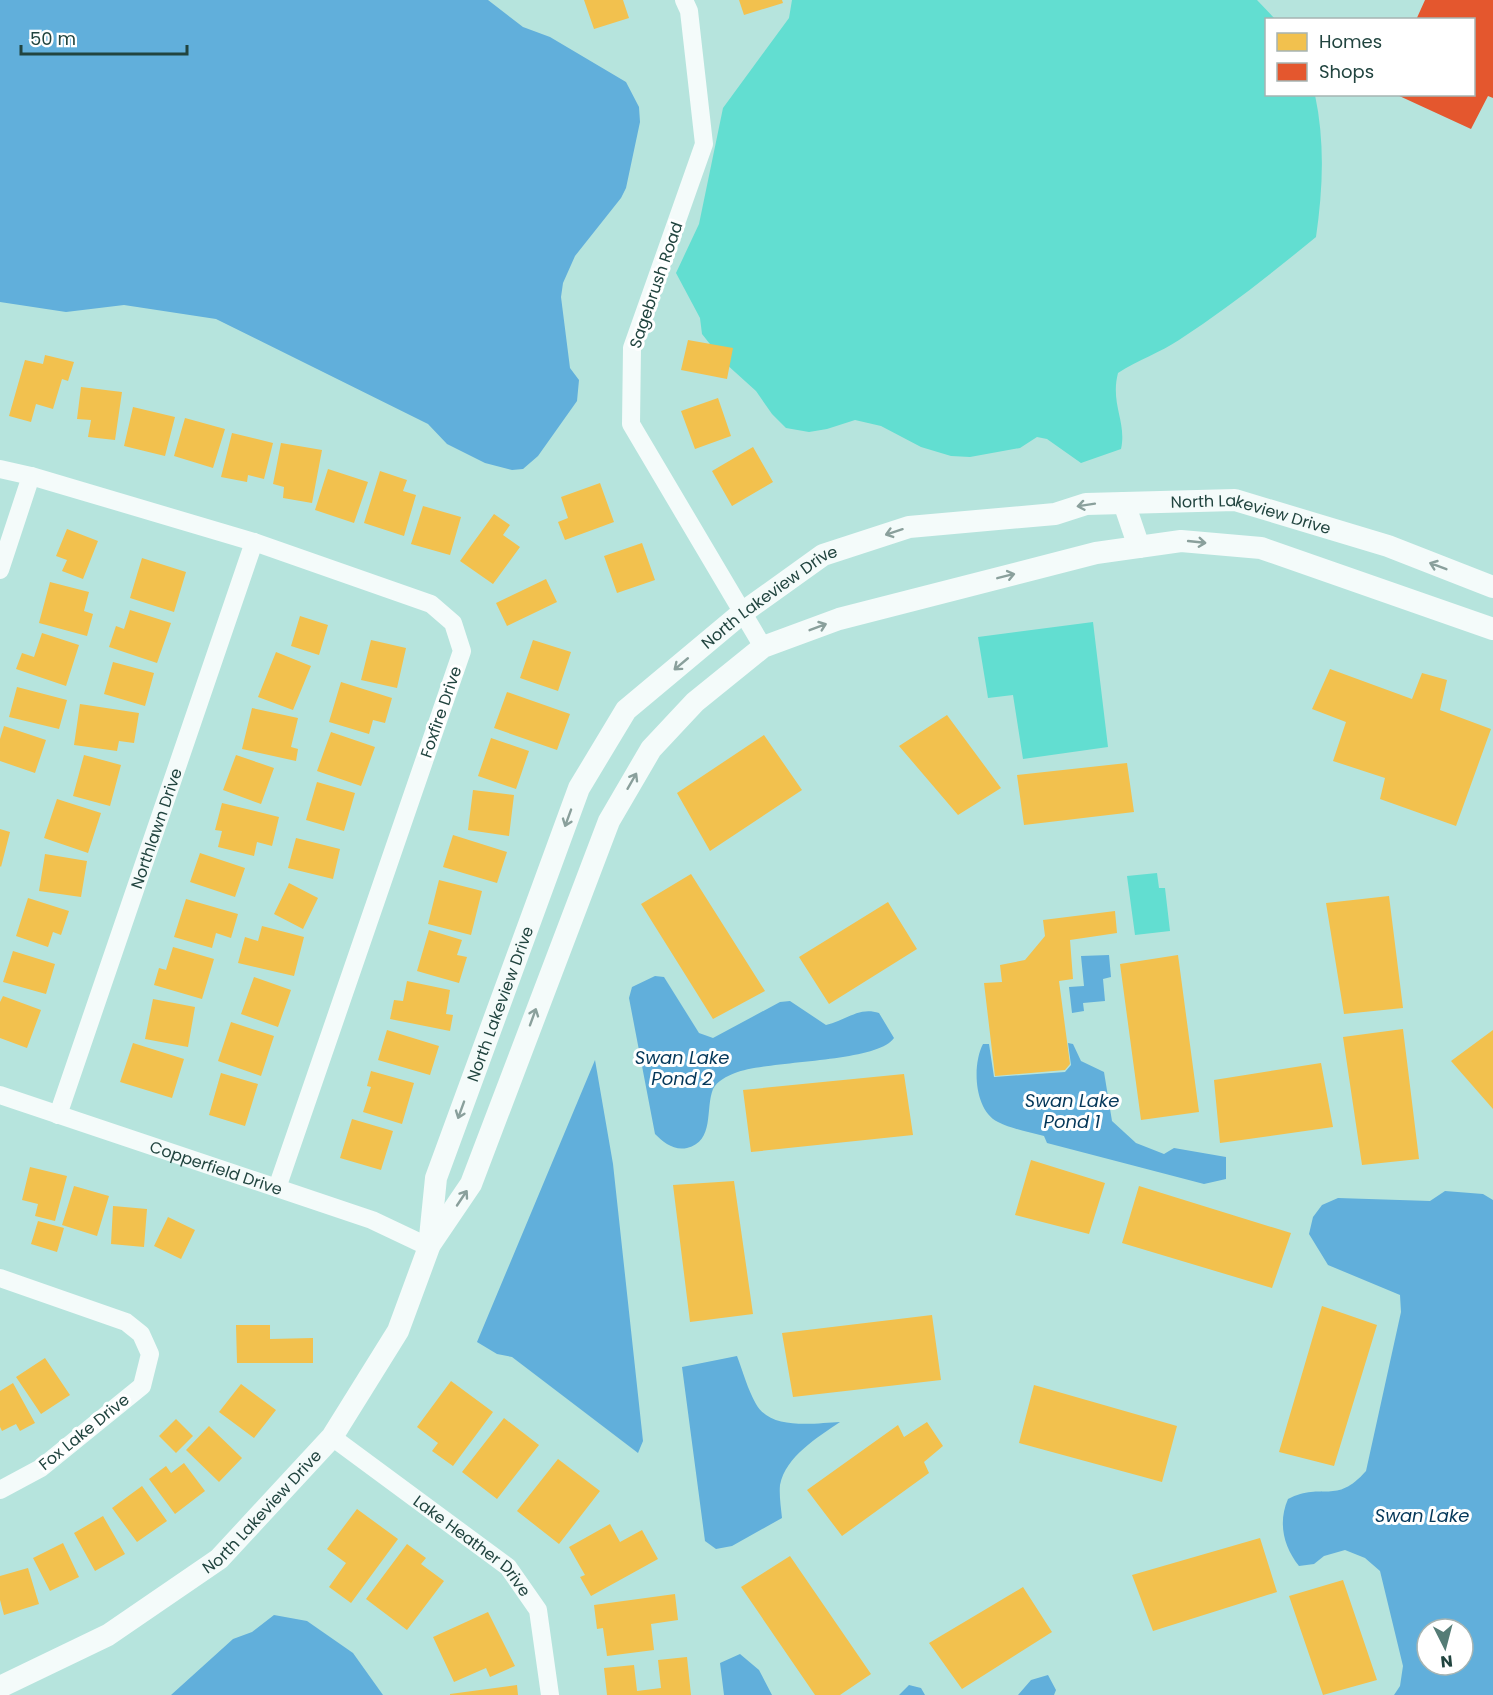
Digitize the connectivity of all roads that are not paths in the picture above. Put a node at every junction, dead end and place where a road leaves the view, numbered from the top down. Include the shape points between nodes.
1 (684, 0) edge
2 (0, 470) edge
3 (32, 476) junction
4 (1124, 503) junction
5 (254, 542) junction
6 (1139, 547) junction
7 (0, 570) edge
8 (1493, 587) edge
9 (742, 613) junction
10 (1493, 629) edge
11 (763, 647) junction
12 (532, 917) junction
13 (566, 930) junction
14 (0, 1095) edge
15 (58, 1115) junction
16 (277, 1188) junction
17 (429, 1247) junction
18 (0, 1278) edge
19 (332, 1437) junction
20 (0, 1490) edge
21 (0, 1687) edge
22 (550, 1695) edge

1 - 9 street, Sagebrush Road via 689,11 704,144 632,348 631,423
2 - 3 street, Foxfire Drive
3 - 5 street, Foxfire Drive
3 - 7 street
4 - 6 street
8 -> 4 street, North Lakeview Drive via 1388,546 1235,500
4 -> 9 street, North Lakeview Drive via 1086,504 1055,513 909,527 823,555
5 - 15 street, Northlawn Drive
5 - 16 street, Foxfire Drive via 431,604 453,623 462,651
6 -> 10 street, North Lakeview Drive via 1181,541 1261,548
11 -> 6 street, North Lakeview Drive via 839,619 1096,553
9 - 11 street, Sagebrush Road
9 -> 12 street, North Lakeview Drive via 626,710 579,788
13 -> 11 street, North Lakeview Drive via 609,821 651,749 695,702
12 - 13 street
12 -> 17 street, North Lakeview Drive via 436,1178
17 -> 13 street, North Lakeview Drive via 471,1184
14 - 15 street, Copperfield Drive
15 - 16 street, Copperfield Drive
16 - 17 street, Copperfield Drive via 372,1220
17 - 19 street, North Lakeview Drive via 398,1331
18 - 20 street, Fox Lake Drive via 126,1323 141,1334 150,1354 142,1386 41,1468
19 - 21 street, North Lakeview Drive via 219,1559 108,1635
19 - 22 street, Lake Heather Drive via 508,1567 538,1610

